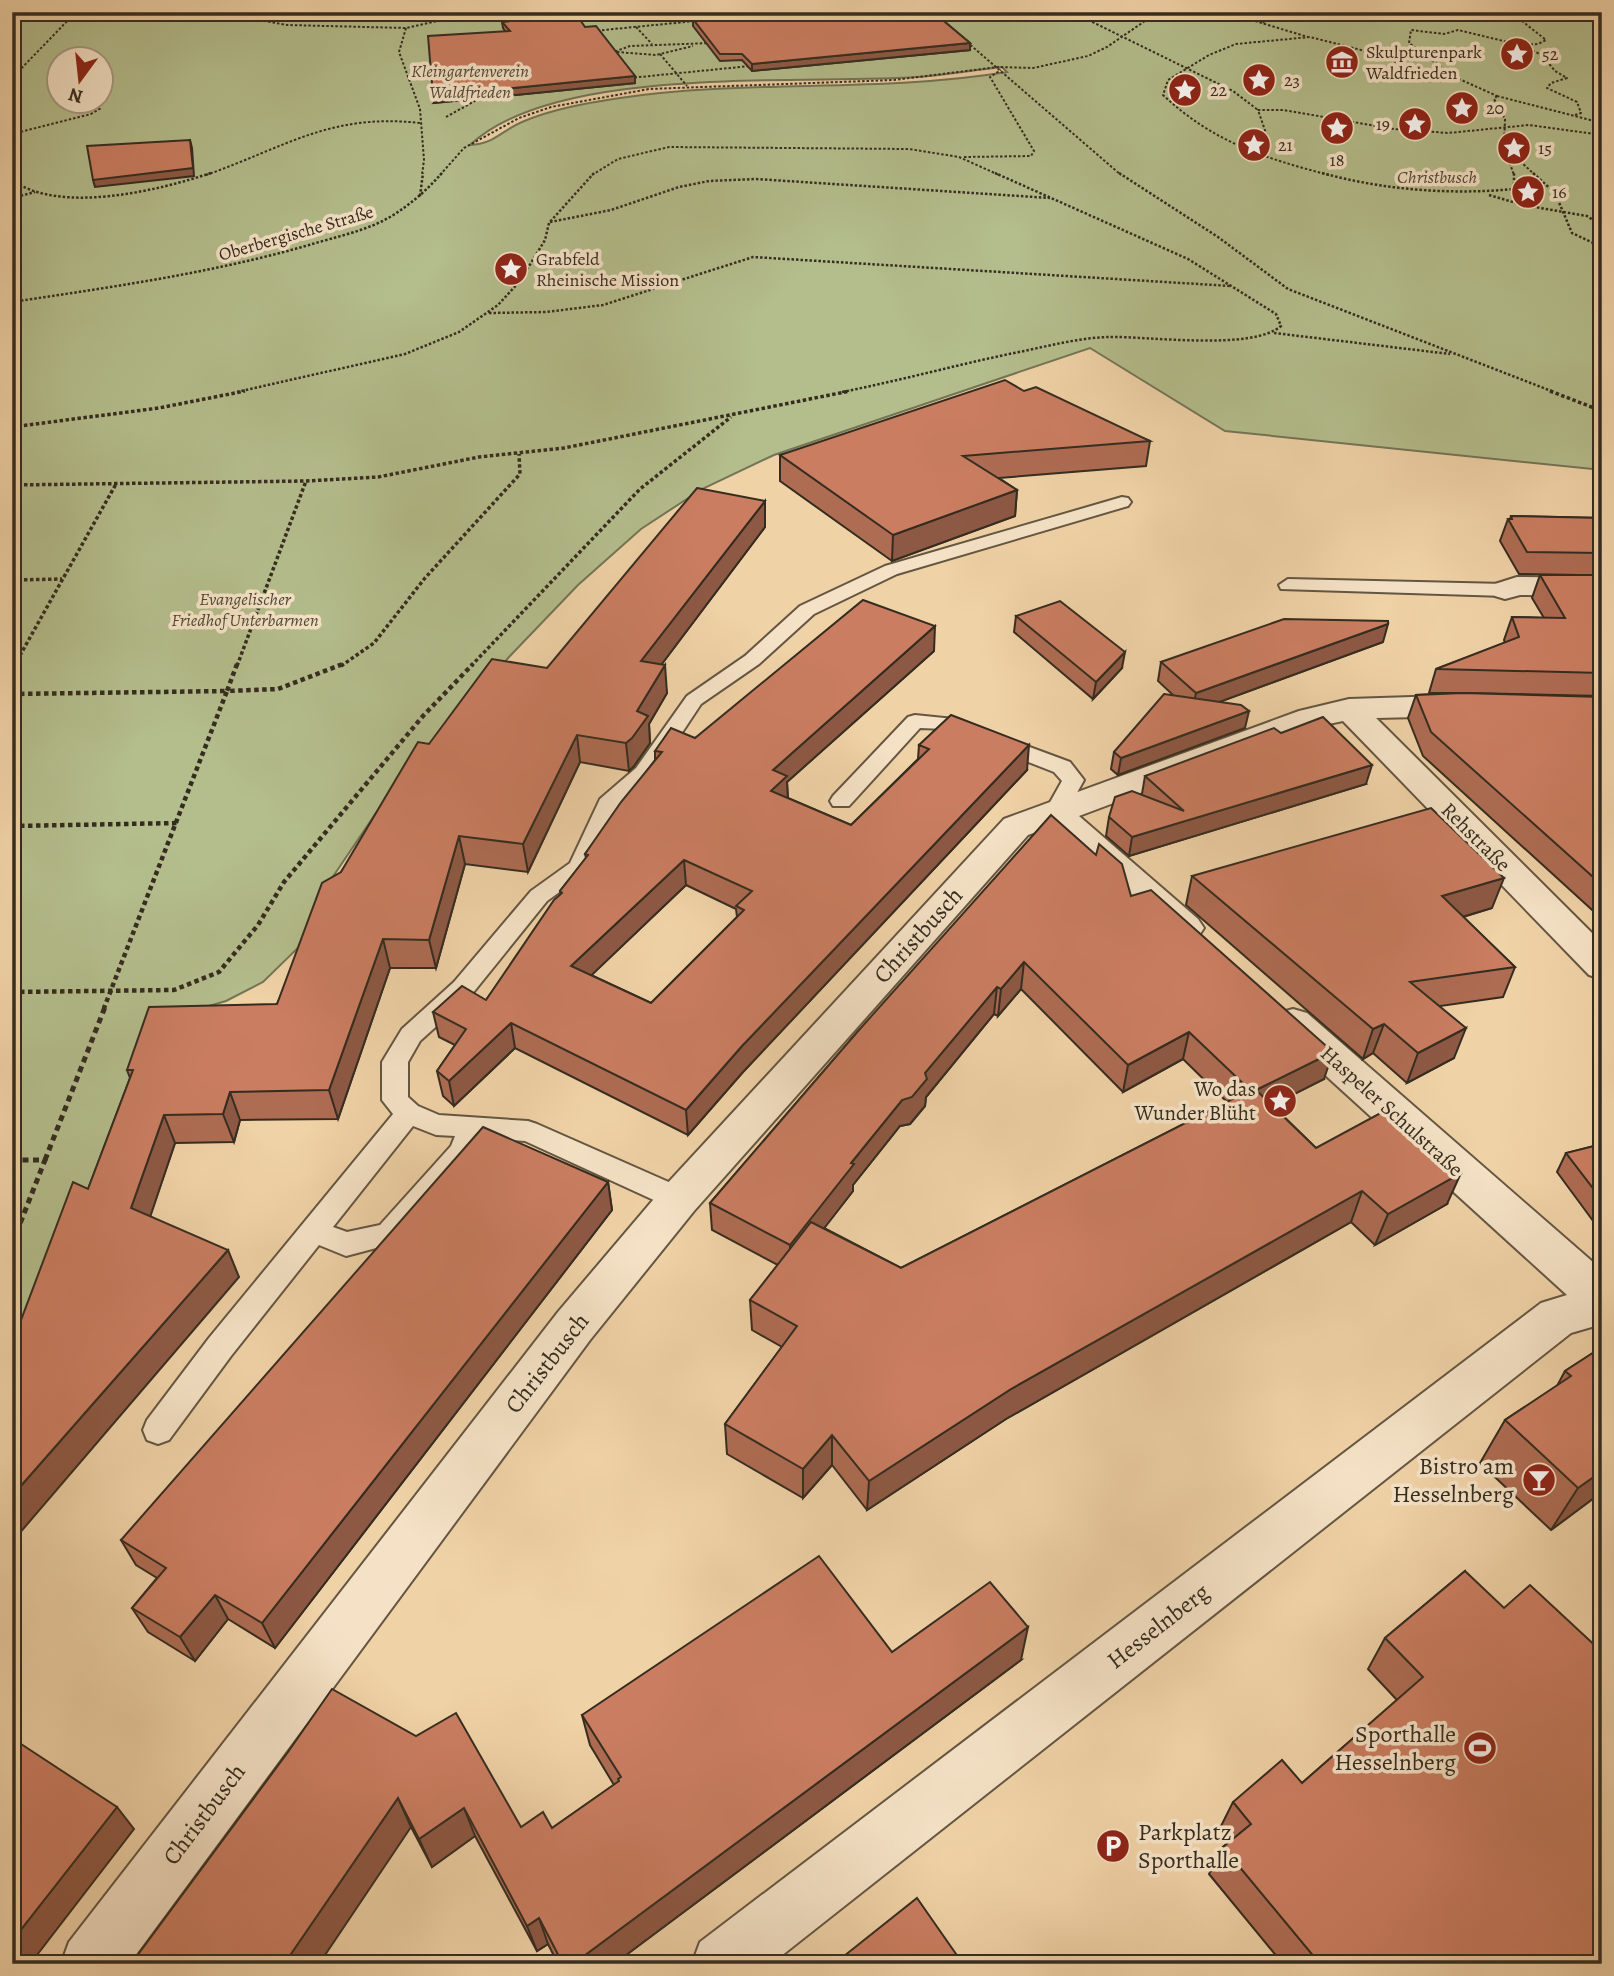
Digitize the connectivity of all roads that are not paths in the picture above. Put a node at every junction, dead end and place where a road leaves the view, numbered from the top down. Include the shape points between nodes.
1 (1122, 502) dead end
2 (1288, 585) dead end
3 (1602, 587) edge
4 (1505, 590) joint
5 (1488, 706) edge
6 (1349, 709) junction
7 (841, 801) dead end
8 (1055, 813) junction
9 (1210, 950) edge
10 (1602, 965) edge
11 (1261, 996) edge
12 (409, 1113) junction
13 (472, 1126) junction
14 (678, 1199) junction
15 (314, 1231) junction
16 (1602, 1298) edge
17 (1602, 1305) edge
18 (158, 1430) dead end
19 (91, 1964) edge
20 (722, 1964) edge

1 - 12 lane via 891,570 807,610 752,660 694,700 644,773 608,804 579,867 539,896 463,988 411,1035 395,1062 395,1100
2 - 4 lane
3 - 4 street via 1517,586
5 - 6 street, Christbusch
6 - 8 street, Christbusch via 1310,718
6 - 10 street, Rehstraße
7 - 8 lane via 915,721 947,723 1062,767 1073,780
8 - 9 street
8 - 14 street, Christbusch via 1016,827
11 - 16 street, Haspeler Schulstraße
12 - 13 lane via 436,1125
12 - 15 lane
13 - 14 lane via 528,1131
13 - 15 lane via 462,1151 389,1234 346,1244
14 - 19 street, Christbusch via 574,1326
15 - 18 lane
17 - 20 street, Hesselnberg via 1557,1317

